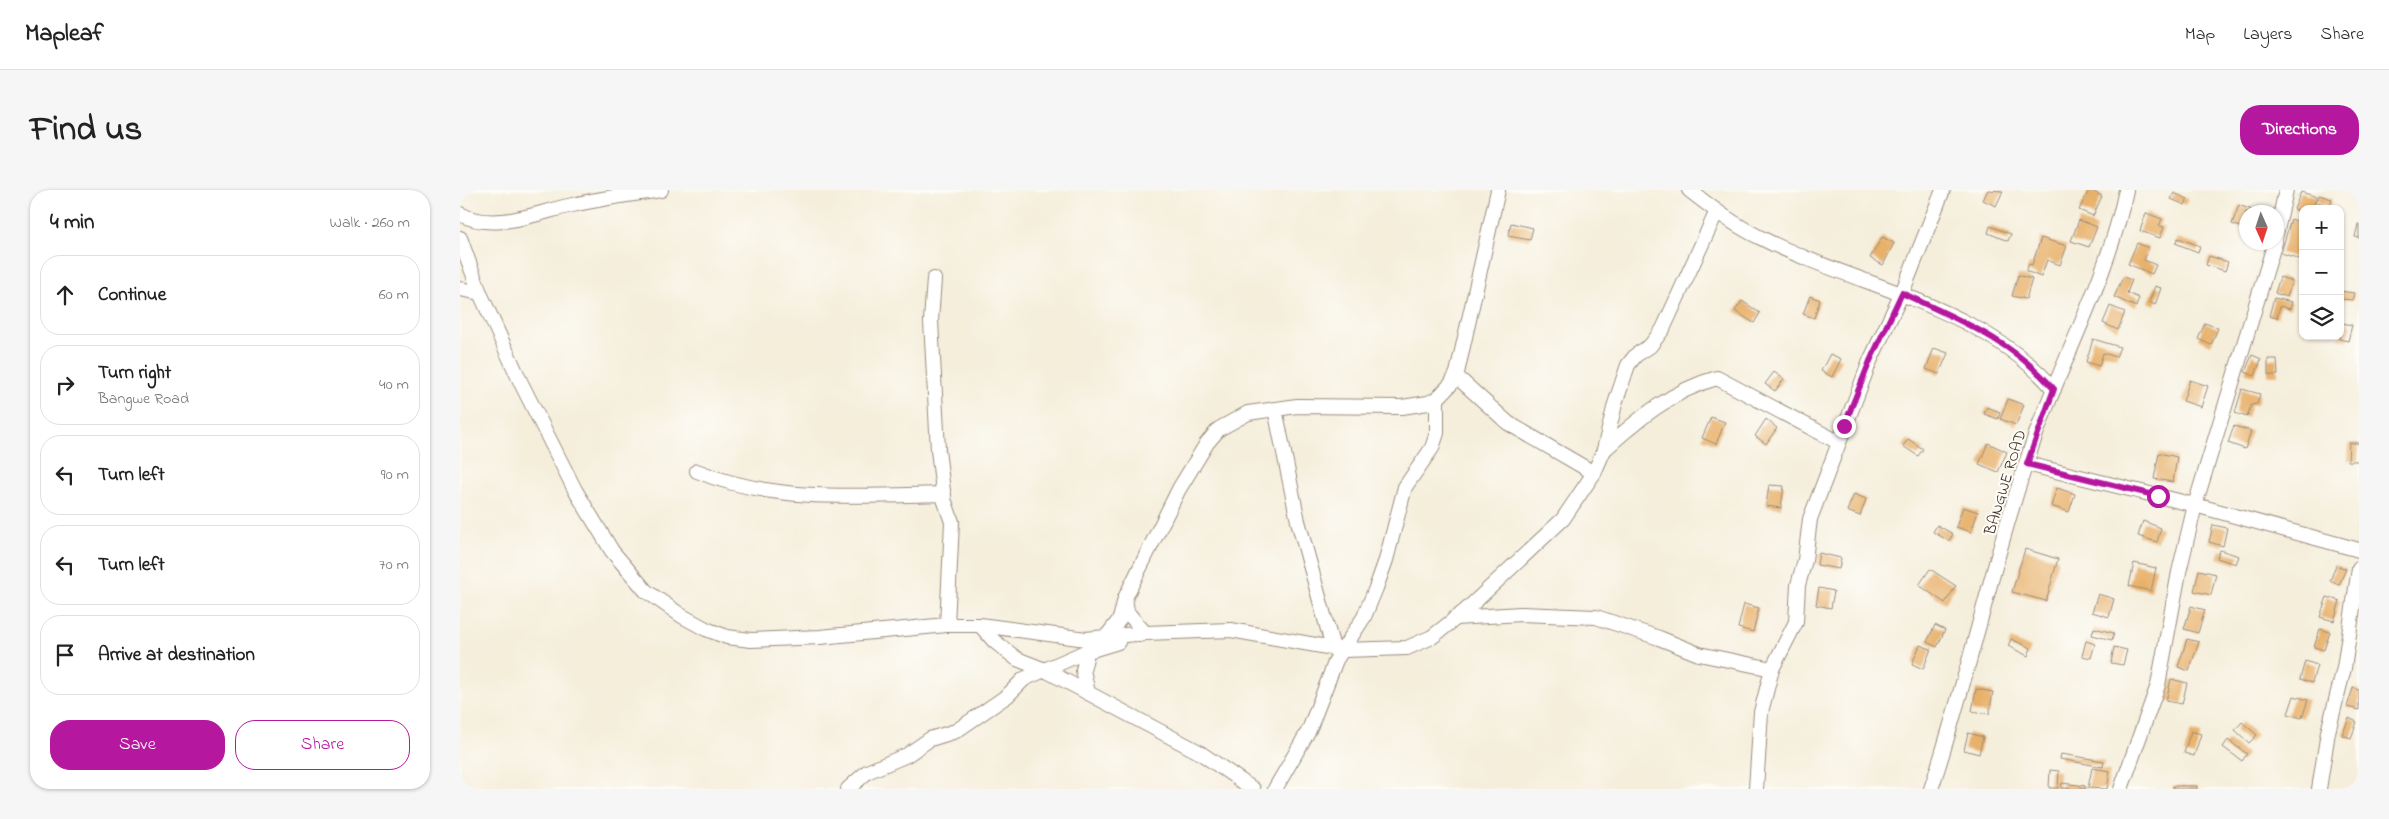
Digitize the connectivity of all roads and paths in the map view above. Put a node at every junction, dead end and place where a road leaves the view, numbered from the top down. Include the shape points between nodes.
1 (661, 190) edge
2 (1498, 190) edge
3 (1689, 190) edge
4 (1943, 190) edge
5 (2126, 190) edge
6 (2286, 190) edge
7 (2283, 205) edge
8 (1716, 213) junction
9 (460, 214) edge
10 (460, 238) edge
11 (2273, 250) edge
12 (934, 278) dead end
13 (460, 289) edge
14 (480, 293) junction
15 (1902, 293) junction
16 (1456, 376) junction
17 (2054, 389) junction
18 (1437, 399) junction
19 (1275, 409) junction
20 (1838, 442) junction
21 (1604, 450) junction
22 (2027, 464) junction
23 (697, 471) dead end
24 (1594, 473) junction
25 (944, 494) junction
26 (2195, 505) junction
27 (2359, 550) edge
28 (2359, 568) edge
29 (1124, 598) junction
30 (1455, 618) junction
31 (947, 625) junction
32 (980, 625) junction
33 (1145, 633) junction
34 (1106, 637) junction
35 (1339, 649) junction
36 (1085, 652) junction
37 (1772, 668) junction
38 (1045, 670) junction
39 (1088, 693) junction
40 (848, 789) edge
41 (1252, 789) edge
42 (1275, 789) edge
43 (1756, 789) edge
44 (1931, 789) edge
45 (2121, 789) edge
46 (2319, 789) edge

1 - 9 street via 568,205 512,220 487,222
2 - 16 street
3 - 8 street
4 - 15 street
5 - 17 street, BANGWE ROAD via 2093,299
6 - 7 street
8 - 15 street via 1761,239
8 - 21 street via 1663,329 1650,346 1628,365
10 - 14 street
11 - 26 street
12 - 25 street via 932,367
13 - 14 street
14 - 31 street via 575,490 612,551 646,591 706,629 727,637 751,640 820,638
15 - 17 street via 2006,345 2038,370
15 - 20 street via 1870,361
16 - 18 street
16 - 24 street via 1508,423
17 - 22 street, BANGWE ROAD
18 - 19 street via 1413,406
18 - 35 street via 1437,433 1432,448 1405,487 1386,560 1364,617
19 - 29 street via 1248,413 1219,429 1207,443
19 - 35 street via 1298,521
20 - 21 street via 1718,378 1703,381 1667,399 1639,418
20 - 37 street via 1810,519 1798,585 1796,622
21 - 24 street
22 - 26 street
22 - 44 street, BANGWE ROAD
23 - 25 street via 722,481 762,490
24 - 30 street via 1563,519
25 - 31 street via 952,522
26 - 27 street
26 - 45 street via 2158,684
28 - 46 street via 2344,668 2328,732
29 - 33 street via 1127,612
29 - 34 street via 1120,619
30 - 35 street via 1432,637 1407,648
30 - 37 street via 1521,614 1596,618 1699,654
31 - 32 street
32 - 34 street via 1086,639
32 - 38 street via 1017,659
33 - 34 street
33 - 35 street via 1231,630
33 - 36 street
35 - 42 street via 1309,730
36 - 38 street
36 - 39 street via 1083,670
37 - 43 street via 1761,712
38 - 39 street
38 - 40 street via 1024,678 1007,696 956,731 930,739 906,755 867,772
39 - 41 street via 1199,752

